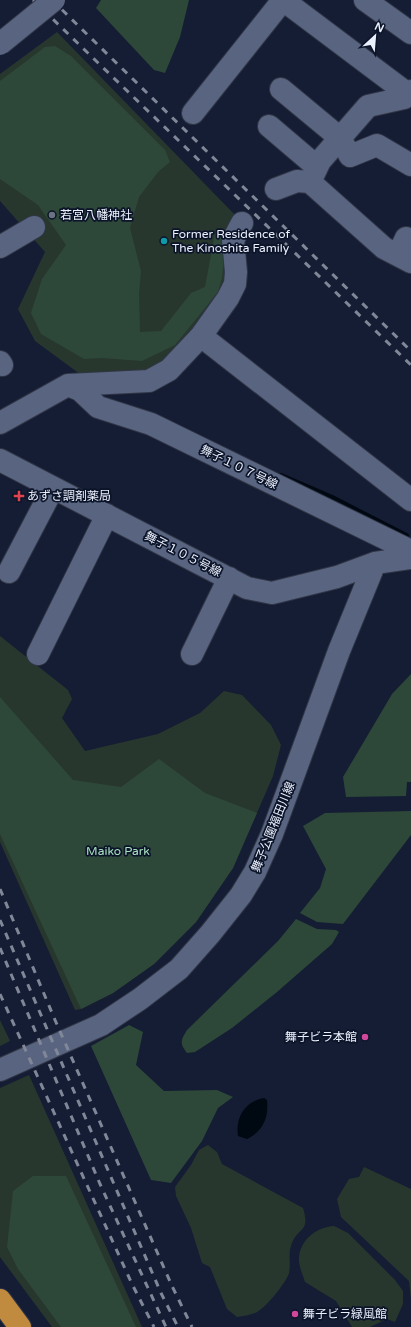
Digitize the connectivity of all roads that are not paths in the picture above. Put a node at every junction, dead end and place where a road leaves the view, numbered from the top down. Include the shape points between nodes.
1 (54, 0) edge
2 (283, 0) edge
3 (365, 0) edge
4 (411, 33) edge
5 (0, 44) edge
6 (281, 89) dead end
7 (410, 93) edge
8 (192, 113) dead end
9 (269, 126) dead end
10 (340, 138) junction
11 (411, 165) edge
12 (313, 174) junction
13 (276, 189) dead end
14 (242, 223) dead end
15 (34, 227) dead end
16 (0, 247) edge
17 (405, 251) edge
18 (207, 340) junction
19 (68, 385) junction
20 (0, 423) edge
21 (0, 460) edge
22 (54, 488) junction
23 (411, 500) edge
24 (107, 515) junction
25 (411, 551) edge
26 (411, 558) edge
27 (375, 563) junction
28 (9, 572) dead end
29 (229, 578) junction
30 (38, 654) dead end
31 (192, 654) dead end
32 (0, 1070) edge
33 (0, 1300) edge
34 (20, 1327) edge

1 - 5 street, bridge
2 - 7 street
2 - 8 street
3 - 4 street
6 - 10 street
7 - 10 street via 404,98 368,106
9 - 12 street
10 - 11 street via 350,156 377,145
10 - 12 street
12 - 13 street
12 - 17 street via 384,248
14 - 18 street via 233,240 235,284
15 - 16 street
18 - 19 street via 169,370 150,381
18 - 23 street
19 - 20 street
19 - 25 street, 舞子１０７号線 via 80,390 98,407 151,424
21 - 22 street, 舞子１０５号線
22 - 24 street, 舞子１０５号線
22 - 28 street
24 - 29 street, 舞子１０５号線
24 - 30 street
26 - 27 street, 舞子１０５号線
27 - 29 street, 舞子１０５号線 via 337,577 272,593 247,588
27 - 32 street, 舞子公園福田川線 via 339,651 272,834 255,872 241,895 179,969 140,999 101,1025
29 - 31 street
33 - 34 highway

